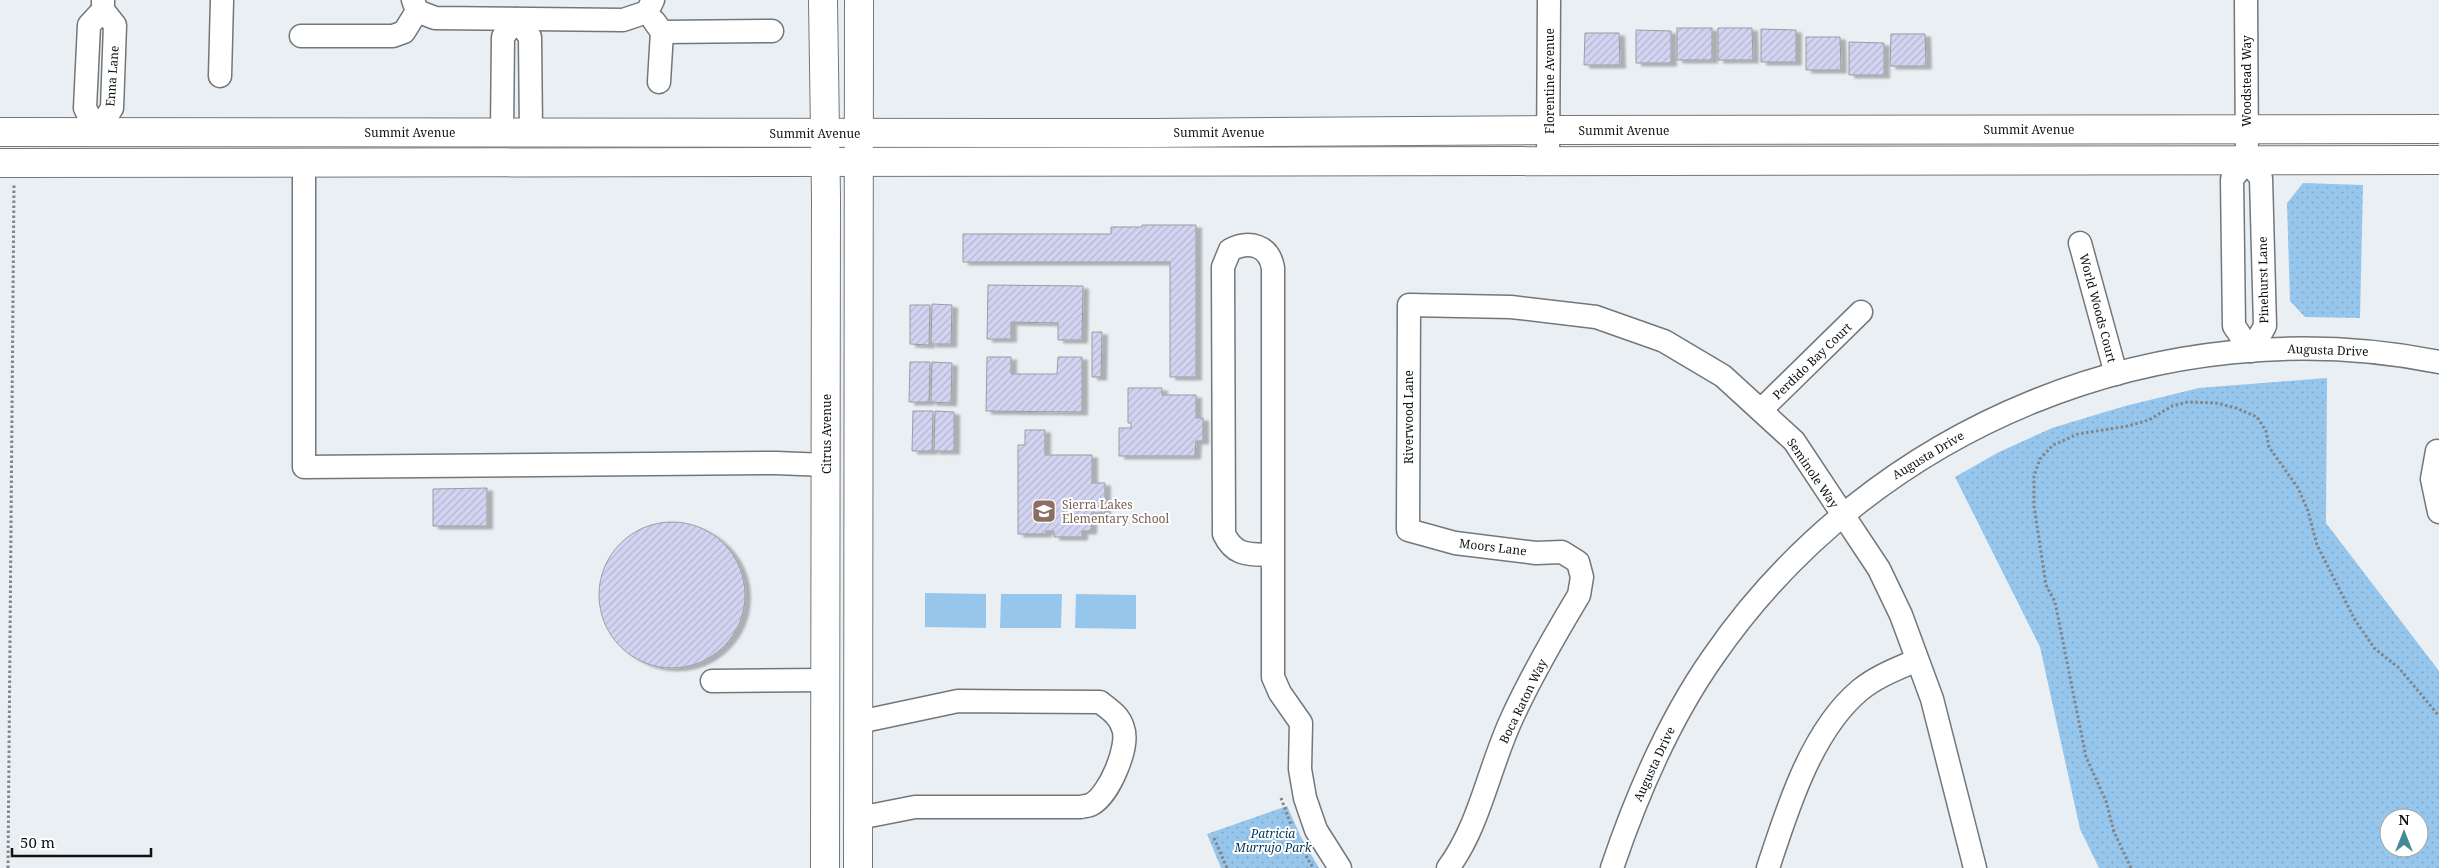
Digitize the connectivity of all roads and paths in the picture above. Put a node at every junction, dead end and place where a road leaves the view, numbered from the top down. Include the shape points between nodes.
1 (222, 0) edge
2 (823, 0) edge
3 (859, 0) edge
4 (1549, 0) edge
5 (2246, 0) edge
6 (103, 5) edge
7 (415, 6) edge
8 (650, 6) edge
9 (516, 19) junction
10 (772, 31) dead end
11 (662, 32) junction
12 (301, 36) dead end
13 (503, 64) junction
14 (530, 64) junction
15 (220, 76) dead end
16 (659, 82) dead end
17 (2246, 129) junction
18 (2439, 129) edge
19 (1548, 130) junction
20 (0, 132) edge
21 (97, 132) junction
22 (502, 132) junction
23 (531, 132) junction
24 (824, 133) junction
25 (859, 133) junction
26 (2439, 160) edge
27 (2247, 161) junction
28 (1548, 162) junction
29 (7, 163) edge
30 (304, 163) junction
31 (825, 164) junction
32 (859, 164) junction
33 (2080, 243) dead end
34 (1409, 305) joint
35 (1861, 312) dead end
36 (2252, 351) junction
37 (2439, 362) edge
38 (2116, 374) junction
39 (1762, 409) junction
40 (2437, 450) dead end
41 (826, 465) junction
42 (2439, 512) edge
43 (1843, 517) junction
44 (1408, 530) joint
45 (1273, 555) junction
46 (1578, 562) joint
47 (1917, 660) junction
48 (712, 680) dead end
49 (826, 680) junction
50 (2439, 716) edge
51 (859, 722) junction
52 (859, 818) junction
53 (1214, 838) dead end
54 (8, 868) edge
55 (825, 868) edge
56 (858, 868) edge
57 (1227, 868) edge
58 (1340, 868) edge
59 (1448, 868) edge
60 (1612, 868) edge
61 (1768, 868) edge
62 (1975, 868) edge
63 (2131, 868) edge

1 - 15 street
2 - 24 main road, Citrus Avenue
3 - 25 main road
4 - 19 street, Florentine Avenue
5 - 17 street, Woodstead Way
6 - 21 street, Enna Lane via 115,25 112,108
7 - 9 street via 434,18
7 - 12 street via 404,32 394,36
8 - 9 street via 624,20
8 - 11 street
9 - 13 street via 503,37
9 - 14 street via 530,37
10 - 11 street
11 - 16 street
13 - 14 street
13 - 22 street
14 - 23 street
17 - 18 main road, Summit Avenue
17 - 19 main road, Summit Avenue
17 - 27 street, Woodstead Way
19 - 25 main road, Summit Avenue
19 - 28 street, Florentine Avenue
20 - 21 main road, Summit Avenue
21 - 22 main road, Summit Avenue
22 - 23 main road, Summit Avenue
23 - 24 main road, Summit Avenue
24 - 25 main road, Summit Avenue
24 - 31 main road, Citrus Avenue
25 - 32 main road
26 - 27 main road
27 - 28 main road
27 - 36 street, Pinehurst Lane via 2261,178 2265,322
27 - 36 street via 2232,179 2234,326
28 - 32 main road
29 - 30 main road
29 - 54 path
30 - 31 main road
30 - 41 street via 304,467
31 - 32 main road
31 - 41 main road, Citrus Avenue
32 - 51 main road
33 - 38 street, World Woods Court
34 - 39 street, Seminole Way via 1510,307 1596,317 1664,341 1723,376
34 - 44 street, Riverwood Lane
35 - 39 street, Perdido Bay Court
36 - 37 street, Augusta Drive via 2344,349
36 - 38 street, Augusta Drive via 2160,362
38 - 43 street, Augusta Drive via 2036,400 1956,437 1900,470
39 - 43 street, Seminole Way via 1794,441
40 - 42 street via 2432,479
41 - 49 main road, Citrus Avenue
43 - 47 street, Seminole Way via 1879,570 1901,615
43 - 60 street, Augusta Drive via 1773,582 1713,656 1678,712 1650,769
44 - 46 street, Moors Lane via 1455,542 1536,553 1562,552
45 - 45 street via 1273,268 1268,254 1248,244 1230,250 1223,266 1224,534 1234,549 1242,553
45 - 58 street via 1273,676 1280,693 1301,723 1300,770 1305,798 1316,830
46 - 59 street, Boca Raton Way via 1582,576 1579,595 1511,719 1471,824
47 - 61 street via 1885,674 1859,691 1836,718 1800,776
47 - 62 street, Seminole Way via 1932,699
48 - 49 street
49 - 55 main road, Citrus Avenue
50 - 63 path via 2399,668 2375,649 2355,620 2317,545 2298,488 2269,447 2266,431 2257,417 2216,403 2188,402 2172,406 2149,420 2078,434 2053,445 2040,459 2034,476 2034,506 2046,586 2055,602 2086,757
51 - 52 main road
51 - 52 street via 958,701 1100,702 1118,716 1124,730 1121,757 1108,789 1093,804 1081,807 915,806
52 - 56 main road
53 - 57 path

